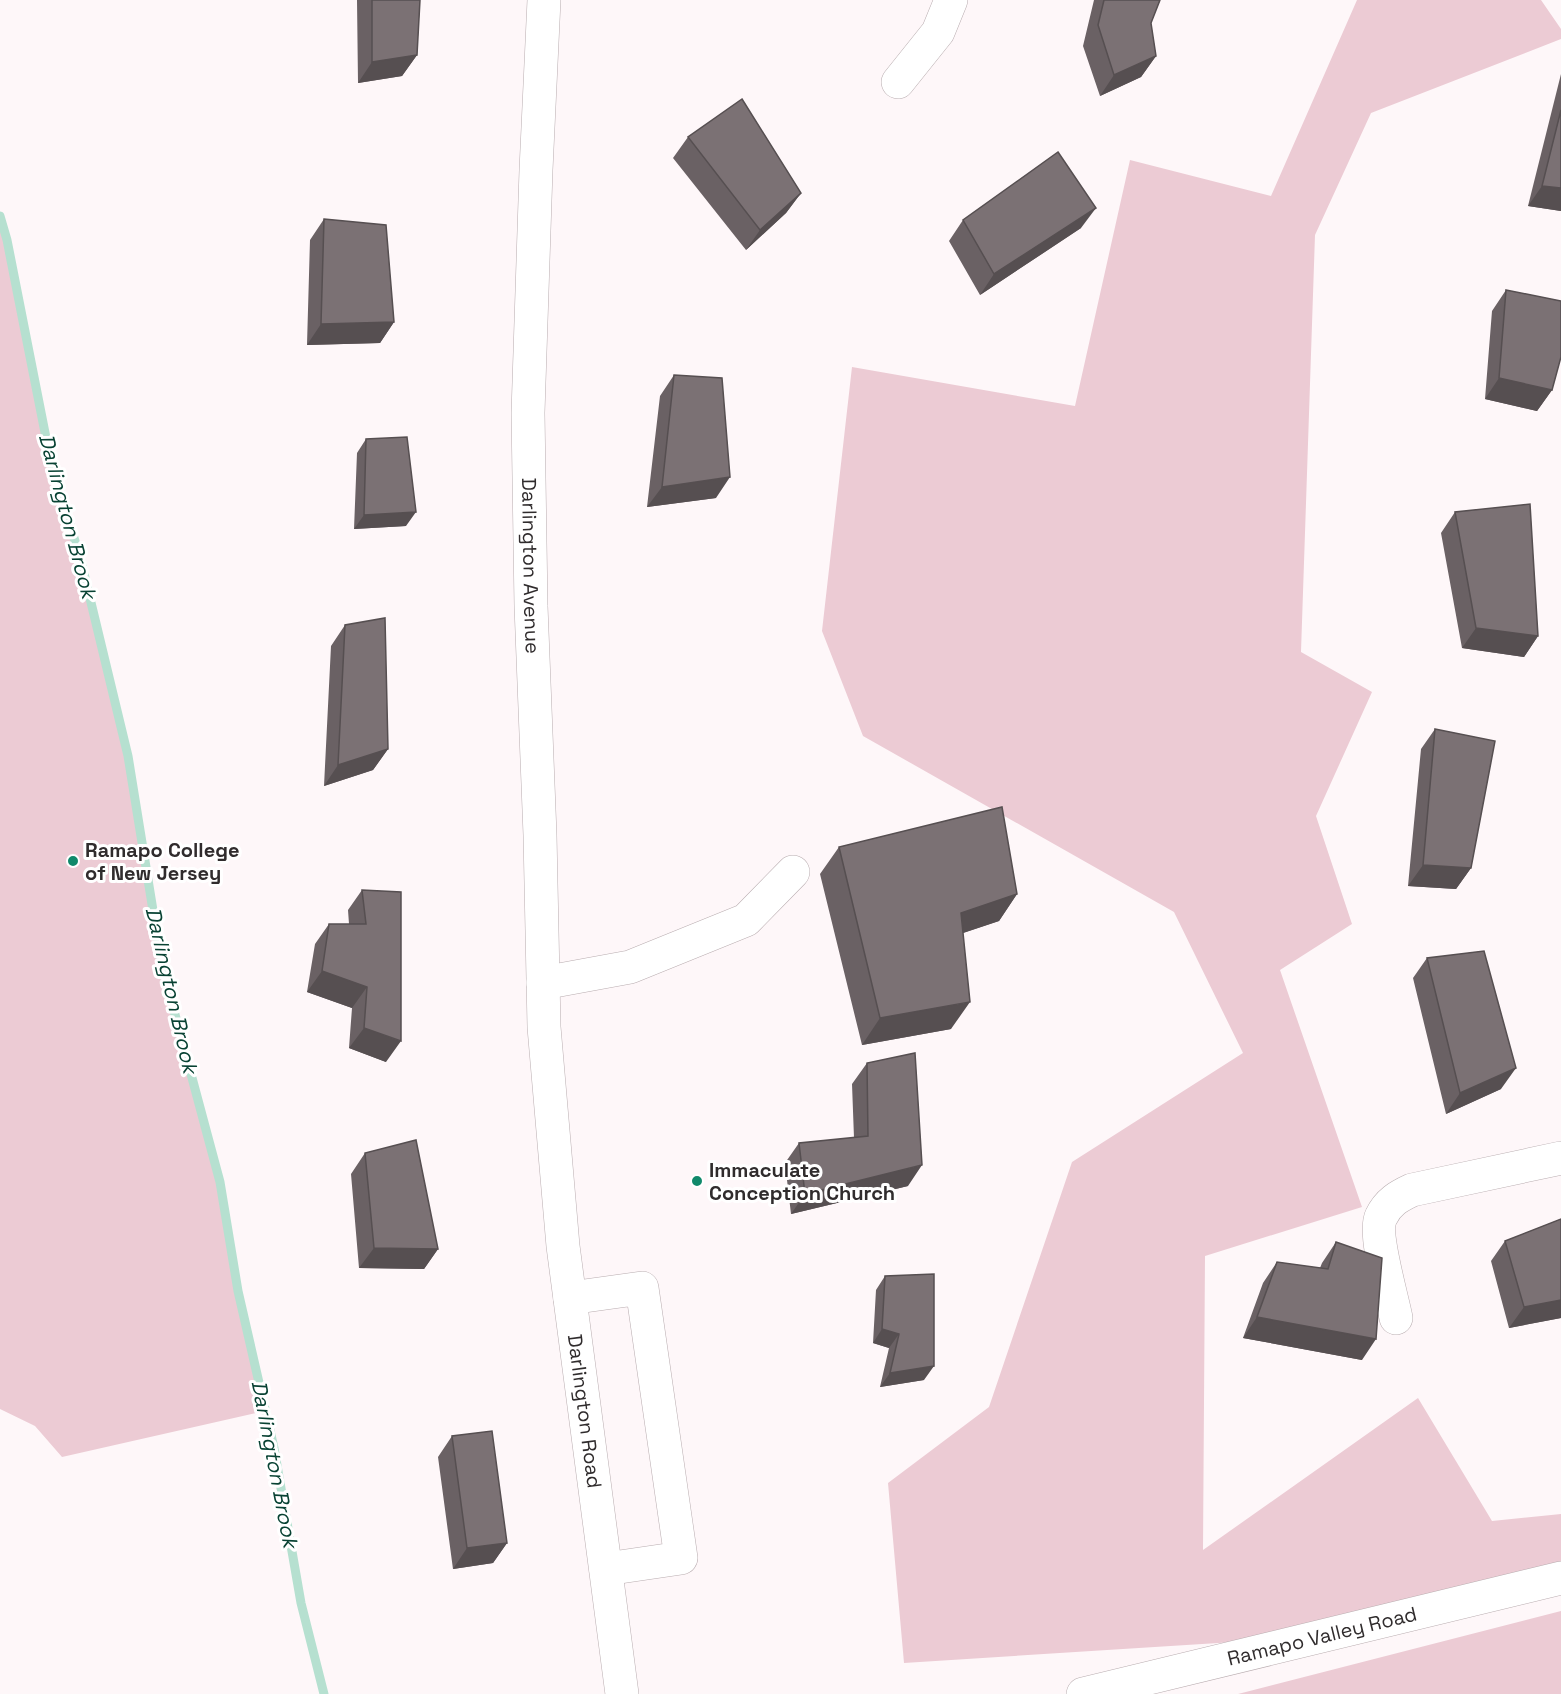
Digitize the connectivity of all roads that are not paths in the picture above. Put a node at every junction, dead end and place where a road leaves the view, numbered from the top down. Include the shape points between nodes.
1 (544, 0) edge
2 (951, 0) edge
3 (898, 82) dead end
4 (793, 872) dead end
5 (543, 983) junction
6 (553, 1130) joint
7 (1561, 1158) edge
8 (570, 1299) junction
9 (1396, 1318) dead end
10 (606, 1569) junction
11 (1561, 1578) edge
12 (622, 1694) edge
13 (1083, 1694) edge

1 - 5 main road, Darlington Avenue via 528,413
2 - 3 main road via 938,32
4 - 5 main road via 746,920 630,967
5 - 6 main road, Darlington Avenue
6 - 8 main road, Darlington Road
7 - 9 main road via 1412,1190 1387,1206 1380,1219 1379,1233
8 - 10 main road, Darlington Road
8 - 10 main road via 642,1288 681,1558
10 - 12 main road, Darlington Road
11 - 13 main road, Ramapo Valley Road

